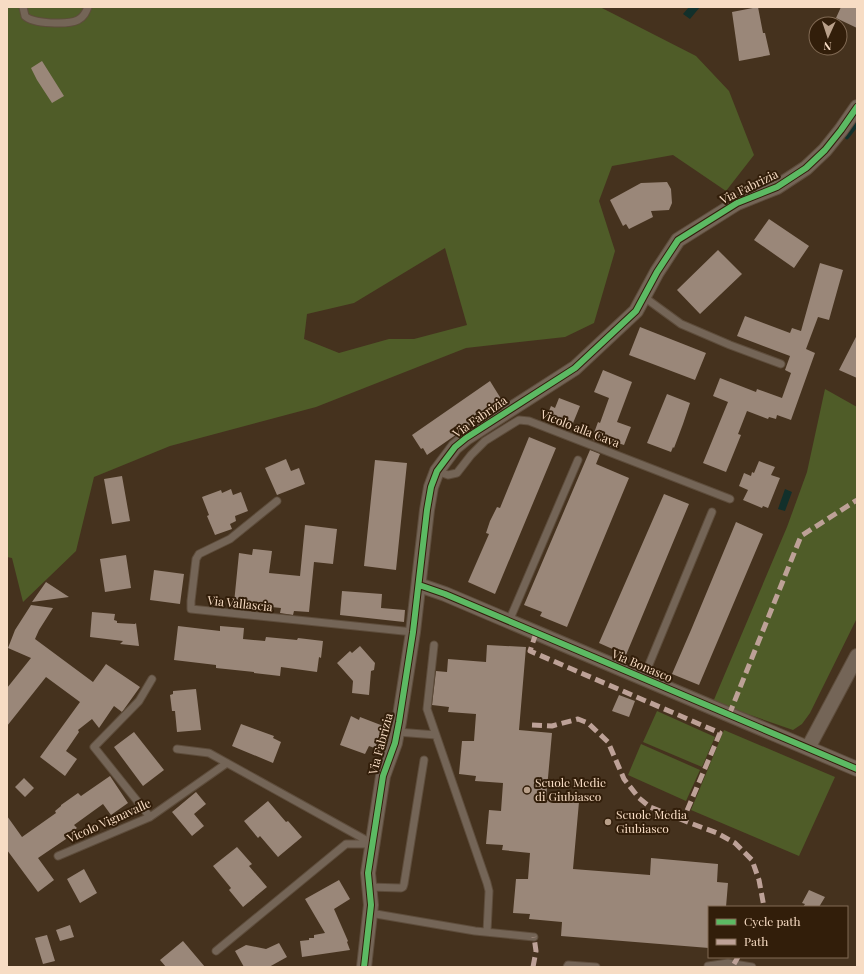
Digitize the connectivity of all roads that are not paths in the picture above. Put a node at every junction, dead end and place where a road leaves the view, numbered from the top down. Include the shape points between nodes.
1 (23, 7) edge
2 (88, 7) edge
3 (857, 107) edge
4 (644, 297) junction
5 (781, 364) dead end
6 (578, 460) dead end
7 (437, 471) junction
8 (730, 499) dead end
9 (277, 501) dead end
10 (712, 512) dead end
11 (419, 584) junction
12 (509, 621) junction
13 (413, 632) junction
14 (434, 645) dead end
15 (857, 656) edge
16 (152, 679) dead end
17 (643, 679) junction
18 (397, 732) junction
19 (436, 735) junction
20 (808, 748) junction
21 (177, 750) dead end
22 (424, 760) dead end
23 (227, 763) junction
24 (857, 769) edge
25 (150, 817) junction
26 (373, 844) junction
27 (58, 856) dead end
28 (369, 887) junction
29 (370, 913) junction
30 (487, 932) junction
31 (534, 937) dead end
32 (216, 951) dead end
33 (708, 966) edge
34 (364, 967) edge
35 (567, 967) edge
36 (596, 967) edge
37 (752, 967) edge

1 - 2 lane via 25,16 32,21 66,22 82,18
3 - 4 street, Via Fabrizia via 825,150 806,168 777,187 737,203 678,240
4 - 5 lane via 681,324
4 - 7 street, Via Fabrizia via 636,311 575,368 466,438 455,447
6 - 12 lane
7 - 8 lane, Vicolo alla Cava via 448,475 458,474 485,441 514,423 524,420
7 - 11 street, Via Fabrizia via 427,510
9 - 13 lane, Via Vallascia via 230,539 199,554 196,559 191,609
10 - 17 lane
11 - 12 street, Via Bonasco
11 - 13 street, Via Fabrizia
12 - 17 street, Via Bonasco
13 - 18 street, Via Fabrizia
14 - 19 lane via 427,709
15 - 20 street
16 - 25 lane via 139,701 94,747
17 - 20 street, Via Bonasco
18 - 19 lane
18 - 26 street, Via Fabrizia via 383,776
19 - 30 lane via 487,883
20 - 24 street, Via Bonasco
21 - 23 lane via 209,753
22 - 28 lane via 403,887
23 - 25 lane, Vicolo Vignavalle
23 - 26 lane
25 - 27 lane, Vicolo Vignavalle
26 - 28 street, Via Fabrizia via 368,873
26 - 32 lane via 346,844
28 - 29 street, Via Fabrizia
29 - 30 lane
29 - 34 street, Via Fabrizia
30 - 31 lane
33 - 37 lane via 728,963
35 - 36 lane

